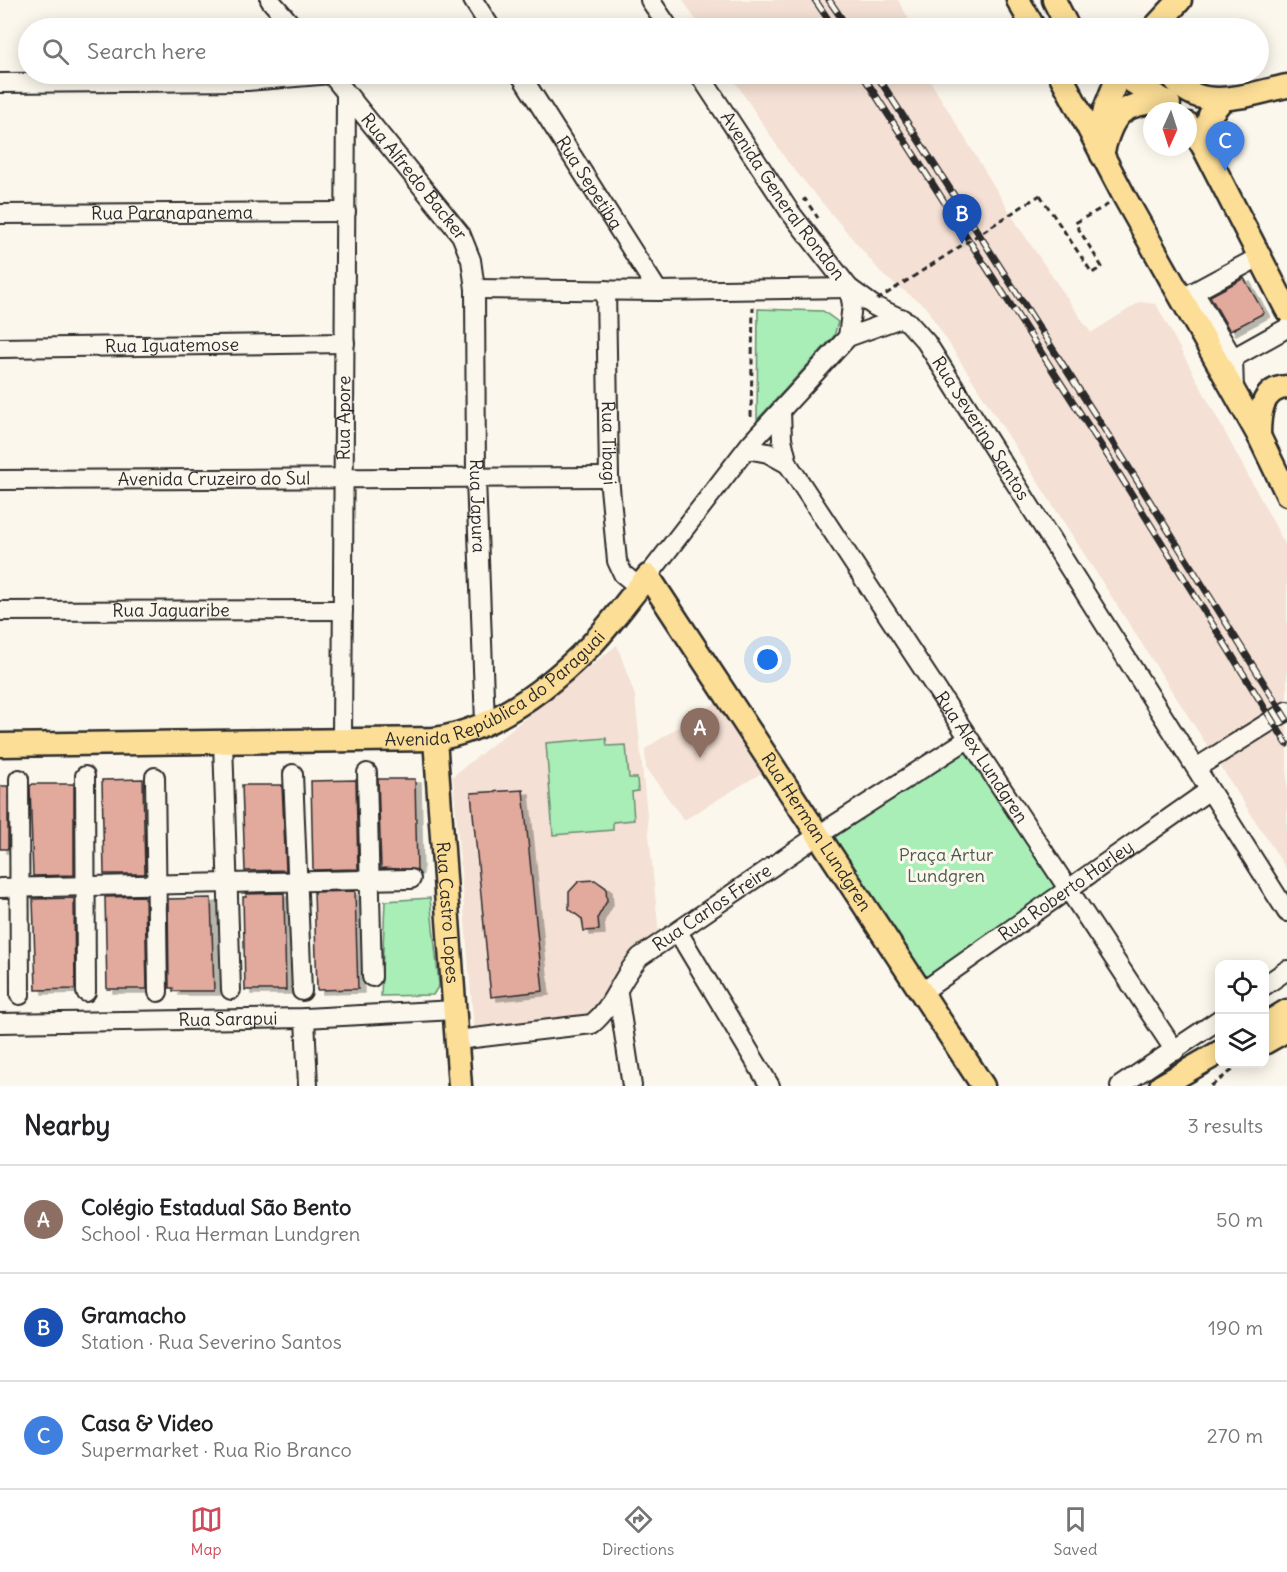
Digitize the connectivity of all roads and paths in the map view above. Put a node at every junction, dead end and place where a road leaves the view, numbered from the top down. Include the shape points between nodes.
1 (270, 0) edge
2 (473, 0) edge
3 (650, 0) edge
4 (1018, 0) edge
5 (1054, 0) edge
6 (1180, 0) edge
7 (285, 18) edge
8 (485, 18) edge
9 (662, 18) edge
10 (1028, 18) edge
11 (1063, 18) edge
12 (1165, 18) edge
13 (0, 83) edge
14 (18, 83) edge
15 (339, 84) edge
16 (526, 84) edge
17 (706, 84) edge
18 (1065, 84) edge
19 (1115, 84) edge
20 (1135, 84) edge
21 (1177, 84) edge
22 (1287, 86) edge
23 (346, 94) junction
24 (1222, 100) junction
25 (1164, 102) edge
26 (1143, 104) edge
27 (1197, 137) edge
28 (1203, 146) junction
29 (1101, 152) junction
30 (1124, 196) junction
31 (346, 212) junction
32 (0, 214) edge
33 (1259, 257) junction
34 (849, 288) junction
35 (475, 289) junction
36 (606, 290) junction
37 (754, 290) junction
38 (658, 291) junction
39 (1188, 296) junction
40 (877, 300) dead end
41 (1287, 310) edge
42 (901, 318) junction
43 (1287, 328) edge
44 (848, 337) junction
45 (345, 343) junction
46 (0, 348) edge
47 (1233, 358) junction
48 (1287, 387) edge
49 (1234, 393) junction
50 (781, 411) junction
51 (1259, 436) junction
52 (749, 446) junction
53 (788, 464) junction
54 (1279, 464) edge
55 (609, 477) junction
56 (344, 478) junction
57 (476, 478) junction
58 (0, 480) edge
59 (1287, 494) edge
60 (643, 581) junction
61 (343, 610) junction
62 (0, 611) edge
63 (1287, 711) edge
64 (485, 723) junction
65 (435, 739) junction
66 (968, 739) junction
67 (342, 740) junction
68 (223, 742) junction
69 (0, 745) edge
70 (1196, 768) junction
71 (367, 773) dead end
72 (293, 774) dead end
73 (85, 776) dead end
74 (155, 777) dead end
75 (19, 780) dead end
76 (1208, 791) junction
77 (817, 836) junction
78 (411, 879) dead end
79 (368, 880) junction
80 (297, 881) junction
81 (227, 883) junction
82 (157, 884) junction
83 (86, 886) junction
84 (19, 887) junction
85 (0, 888) edge
86 (1066, 889) junction
87 (1287, 912) edge
88 (678, 932) junction
89 (1287, 970) edge
90 (372, 977) dead end
91 (1269, 983) edge
92 (231, 990) dead end
93 (302, 991) dead end
94 (86, 992) dead end
95 (158, 992) dead end
96 (922, 992) junction
97 (618, 994) junction
98 (20, 995) dead end
99 (455, 1010) junction
100 (1287, 1011) edge
101 (305, 1018) junction
102 (1215, 1022) edge
103 (1269, 1022) edge
104 (0, 1023) edge
105 (1287, 1030) edge
106 (457, 1040) junction
107 (1269, 1040) edge
108 (1175, 1051) junction
109 (1215, 1055) edge
110 (1222, 1068) edge
111 (1236, 1068) edge
112 (308, 1086) edge
113 (460, 1086) edge
114 (632, 1086) edge
115 (770, 1086) edge
116 (983, 1086) edge
117 (1120, 1086) edge
118 (1161, 1086) edge
119 (1191, 1086) edge
120 (1211, 1086) edge

1 - 7 street
2 - 8 street
3 - 9 street
4 - 10 main road
5 - 11 main road
6 - 12 main road
13 - 14 street
15 - 23 street, Rua Alfredo Backer
16 - 38 street, Rua Sepetiba
17 - 34 street, Avenida General Rondon via 790,212
18 - 29 main road
19 - 29 main road via 1105,108
20 - 25 main road
21 - 24 main road via 1194,97
22 - 24 main road
23 - 31 street, Rua Apore
23 - 35 street, Rua Alfredo Backer via 461,235 471,260
24 - 28 main road via 1210,115
26 - 29 main road via 1116,115
27 - 28 main road
28 - 33 main road
29 - 30 main road
30 - 39 main road
30 - 40 path, bridge via 1075,223 1102,267 1092,273 1040,195
31 - 32 street, Rua Paranapanema
31 - 45 street, Rua Apore
33 - 39 street
33 - 41 main road
34 - 37 street
34 - 42 street, Rua Severino Santos via 874,306
34 - 44 street via 852,305
35 - 36 street
35 - 57 street, Rua Japura
36 - 38 street
36 - 55 street, Rua Tibagi
37 - 38 street
37 - 52 path
39 - 47 street
39 - 49 main road
42 - 44 street, Avenida República do Paraguai
42 - 70 street, Rua Severino Santos via 926,342
43 - 47 street
44 - 50 street, Avenida República do Paraguai
45 - 46 street, Rua Iguatemose
45 - 56 street, Rua Apore
47 - 49 street
48 - 51 main road via 1267,395 1261,409
49 - 51 main road
50 - 52 street, Avenida República do Paraguai
50 - 53 street, Rua Alex Lundgren
51 - 54 main road
52 - 53 street
52 - 60 street, Avenida República do Paraguai
53 - 66 street, Rua Alex Lundgren
54 - 59 main road
55 - 57 street, Avenida Cruzeiro do Sul
55 - 60 street, Rua Tibagi via 618,568
56 - 57 street, Avenida Cruzeiro do Sul
56 - 58 street, Avenida Cruzeiro do Sul
56 - 61 street, Rua Apore
57 - 64 street, Rua Japura
60 - 64 main road, Avenida República do Paraguai via 589,646 543,686
60 - 77 main road, Rua Herman Lundgren
61 - 62 street, Rua Jaguaribe
61 - 67 street, Rua Apore
63 - 70 street
64 - 65 main road, Avenida República do Paraguai via 469,732
65 - 67 main road, Avenida República do Paraguai
65 - 99 main road, Rua Castro Lopes
66 - 77 street, Rua Carlos Freire
66 - 86 street, Rua Alex Lundgren
67 - 68 main road, Avenida República do Paraguai
68 - 69 main road, Avenida República do Paraguai
68 - 81 street
70 - 76 street, Rua Severino Santos
71 - 79 street
72 - 80 street
73 - 83 street
74 - 82 street
75 - 84 street
76 - 86 street, Rua Roberto Harley
76 - 87 street, Rua Severino Santos
77 - 88 street, Rua Carlos Freire
77 - 96 main road, Rua Herman Lundgren
78 - 79 street
79 - 80 street
79 - 90 street
80 - 81 street
80 - 93 street
81 - 82 street
81 - 92 street
82 - 83 street
82 - 95 street
83 - 84 street
83 - 94 street
84 - 85 street
84 - 98 street
86 - 96 street, Rua Roberto Harley
86 - 108 street, Rua Alex Lundgren
88 - 97 street, Rua Carlos Freire via 629,968
88 - 115 street
89 - 91 street
96 - 116 main road, Rua Herman Lundgren
97 - 106 street, Rua Carlos Freire via 592,1024
97 - 114 street
99 - 101 street, Rua Sarapui
99 - 106 main road, Rua Castro Lopes
100 - 103 main road
101 - 104 street, Rua Sarapui
101 - 112 street
102 - 108 street
105 - 107 main road
106 - 113 main road, Rua Castro Lopes
108 - 117 street
109 - 118 main road
110 - 119 main road
111 - 120 path

